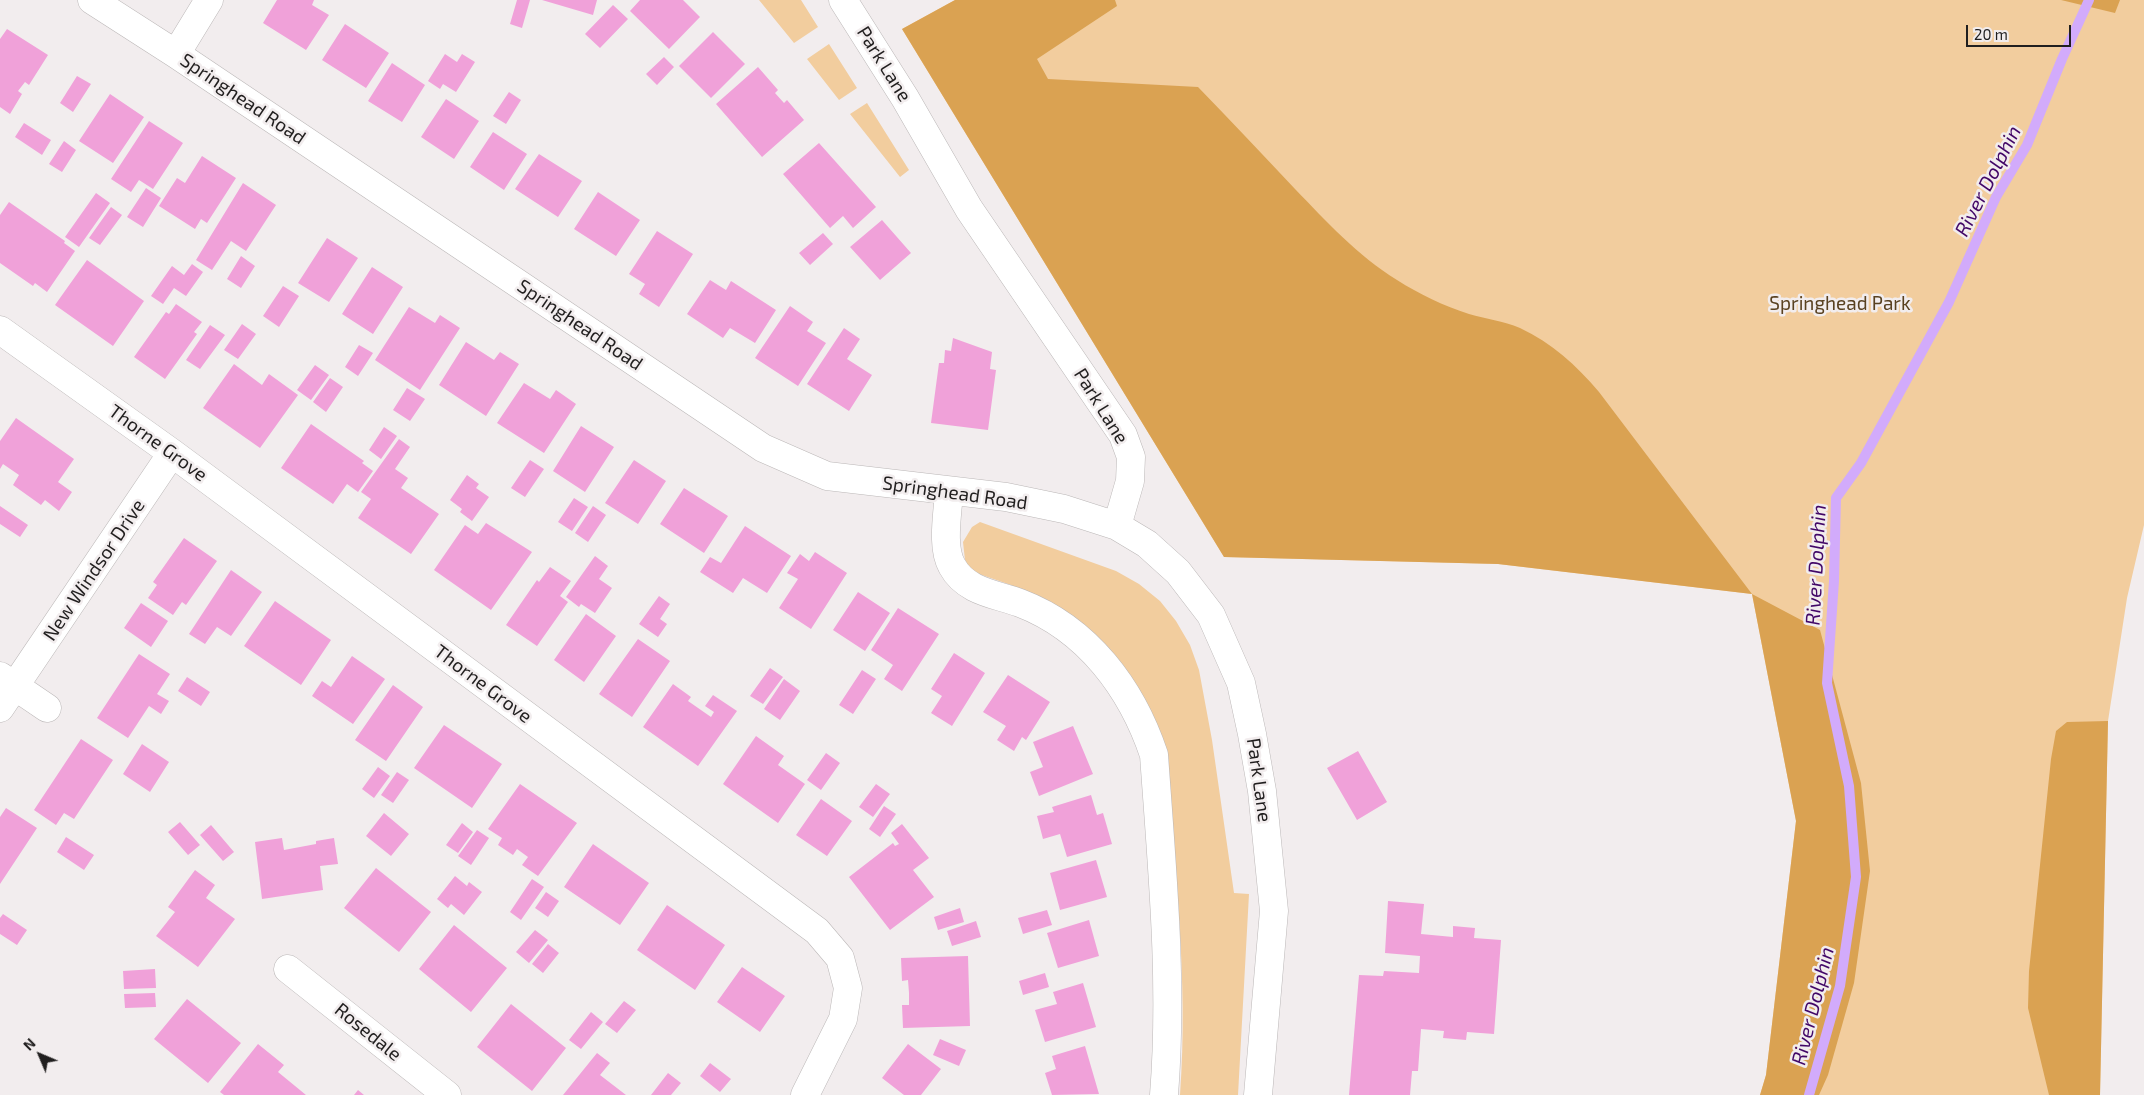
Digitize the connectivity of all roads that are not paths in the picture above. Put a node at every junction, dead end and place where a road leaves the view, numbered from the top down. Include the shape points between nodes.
1 (92, 0) edge
2 (208, 0) edge
3 (843, 0) edge
4 (176, 54) junction
5 (0, 330) edge
6 (172, 453) junction
7 (949, 491) junction
8 (1117, 526) junction
9 (5, 690) edge
10 (47, 708) dead end
11 (288, 969) dead end
12 (447, 1095) edge
13 (805, 1095) edge
14 (1164, 1095) edge
15 (1258, 1095) edge

1 - 4 street, Springhead Road
2 - 4 street
3 - 8 street, Park Lane via 970,209 1123,435 1131,457 1130,481
4 - 7 street, Springhead Road via 764,448 827,476
5 - 6 street, Thorne Grove
6 - 9 street, New Windsor Drive
6 - 13 street, Thorne Grove via 817,931 840,958 848,988 843,1019
7 - 8 street, Springhead Road via 1006,497 1064,509
7 - 14 street via 946,549 951,566 962,580 978,590 1044,614 1087,645 1121,684 1146,730 1154,756 1167,954
8 - 15 street, Park Lane via 1147,544 1178,572 1211,615 1241,683 1262,791 1274,911
9 - 10 street, New Windsor Drive
11 - 12 street, Rosedale

